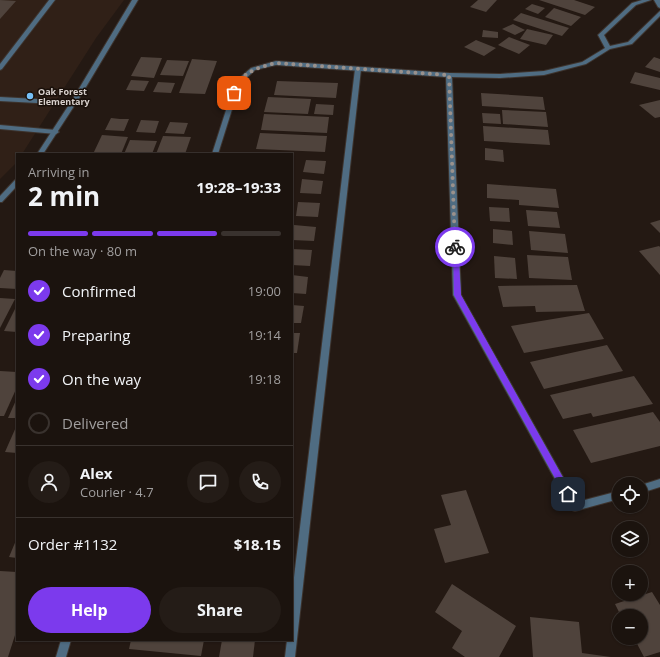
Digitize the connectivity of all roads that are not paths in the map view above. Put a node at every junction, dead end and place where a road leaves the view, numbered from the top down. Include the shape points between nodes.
1 (52, 0) edge
2 (135, 0) edge
3 (648, 0) edge
4 (657, 0) edge
5 (660, 6) edge
6 (660, 13) edge
7 (608, 48) junction
8 (0, 68) edge
9 (358, 69) junction
10 (449, 75) junction
11 (0, 99) edge
12 (73, 103) junction
13 (0, 127) edge
14 (56, 132) junction
15 (41, 153) edge
16 (215, 153) edge
17 (16, 183) edge
18 (0, 200) edge
19 (660, 483) edge
20 (648, 487) edge
21 (612, 497) edge
22 (293, 631) edge
23 (66, 641) edge
24 (292, 641) edge
25 (61, 657) edge
26 (290, 657) edge

1 - 8 street
2 - 12 street
3 - 7 street via 634,4 601,35
4 - 5 street
6 - 7 street via 630,43
7 - 10 street via 584,63 544,73 500,76
9 - 10 street
9 - 16 street via 276,63 253,69 237,83
9 - 22 street
10 - 21 street via 457,295 575,507
11 - 12 street
12 - 14 street
13 - 14 street
14 - 15 street
17 - 18 street
19 - 20 street
23 - 25 street
24 - 26 street

